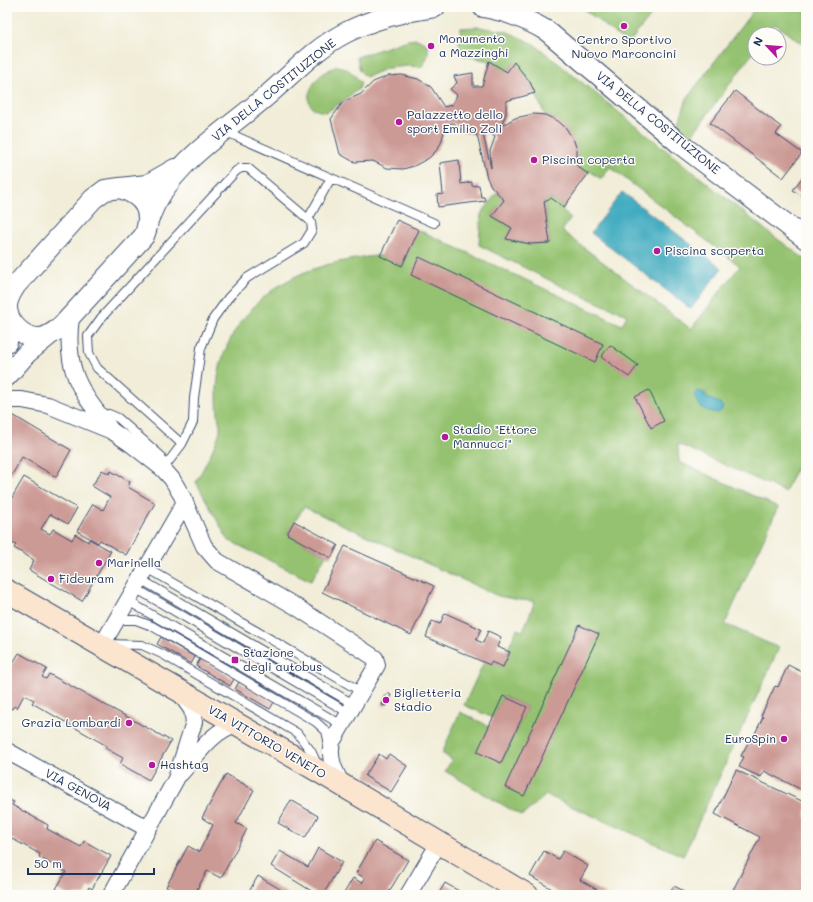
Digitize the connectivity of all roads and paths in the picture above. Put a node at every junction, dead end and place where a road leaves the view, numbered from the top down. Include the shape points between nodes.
1 (435, 7) edge
2 (483, 7) edge
3 (224, 131) junction
4 (187, 162) junction
5 (331, 178) junction
6 (120, 188) junction
7 (149, 218) junction
8 (308, 219) junction
9 (434, 223) dead end
10 (806, 239) edge
11 (8, 316) junction
12 (71, 317) junction
13 (47, 337) junction
14 (7, 342) edge
15 (7, 376) edge
16 (7, 400) edge
17 (100, 416) junction
18 (112, 431) junction
19 (182, 444) junction
20 (163, 469) junction
21 (185, 502) junction
22 (141, 578) junction
23 (7, 590) edge
24 (117, 620) junction
25 (102, 645) junction
26 (176, 689) junction
27 (352, 709) junction
28 (237, 724) junction
29 (331, 748) junction
30 (7, 751) edge
31 (320, 772) junction
32 (176, 779) junction
33 (343, 786) junction
34 (148, 828) junction
35 (439, 842) junction
36 (111, 895) edge
37 (408, 895) edge
38 (527, 895) edge

1 - 3 street, VIA DELLA COSTITUZIONE via 373,21 344,33 316,51
2 - 10 street, VIA DELLA COSTITUZIONE via 518,16 547,31 680,144
3 - 4 street, VIA DELLA COSTITUZIONE
3 - 5 lane
4 - 6 street, VIA DELLA COSTITUZIONE via 147,185
4 - 7 street, VIA DELLA COSTITUZIONE via 159,196
5 - 8 lane
5 - 9 lane
6 - 7 street via 139,198
6 - 11 street, VIA DELLA COSTITUZIONE via 105,190 93,199 16,285 8,298
7 - 12 street, VIA DELLA COSTITUZIONE via 144,236
8 - 19 lane via 312,230 304,243 247,278 213,319 201,348 195,383 194,422
8 - 19 lane via 248,168 238,169 91,329 87,345 97,368
11 - 13 street via 26,335
11 - 14 street, VIA DELLA COSTITUZIONE
12 - 13 street, VIA DELLA COSTITUZIONE
12 - 17 street via 68,346 72,368 86,399
13 - 15 street, VIA DELLA COSTITUZIONE via 27,353
16 - 18 street via 41,403
17 - 18 street
17 - 20 lane via 109,414 118,418 161,456
18 - 20 street
19 - 20 lane
20 - 21 street
21 - 22 street
21 - 27 street via 212,557 373,656 377,665
22 - 24 street
22 - 27 lane
22 - 27 lane
22 - 27 lane
23 - 25 main road, VIA VITTORIO VENETO
24 - 25 street
24 - 29 lane via 136,620 152,626 316,722 326,731
25 - 26 main road, VIA VITTORIO VENETO
25 - 31 lane via 142,645 162,654 297,733 311,751
26 - 28 main road, VIA VITTORIO VENETO
26 - 32 street via 190,706 194,722
27 - 29 street via 334,738
28 - 31 main road, VIA VITTORIO VENETO
28 - 32 street via 225,728 215,736
29 - 33 street via 333,764
30 - 34 street, VIA GENOVA
31 - 33 main road, VIA VITTORIO VENETO
32 - 34 street
33 - 35 main road, VIA VITTORIO VENETO
34 - 36 street
35 - 37 street
35 - 38 main road, VIA VITTORIO VENETO

